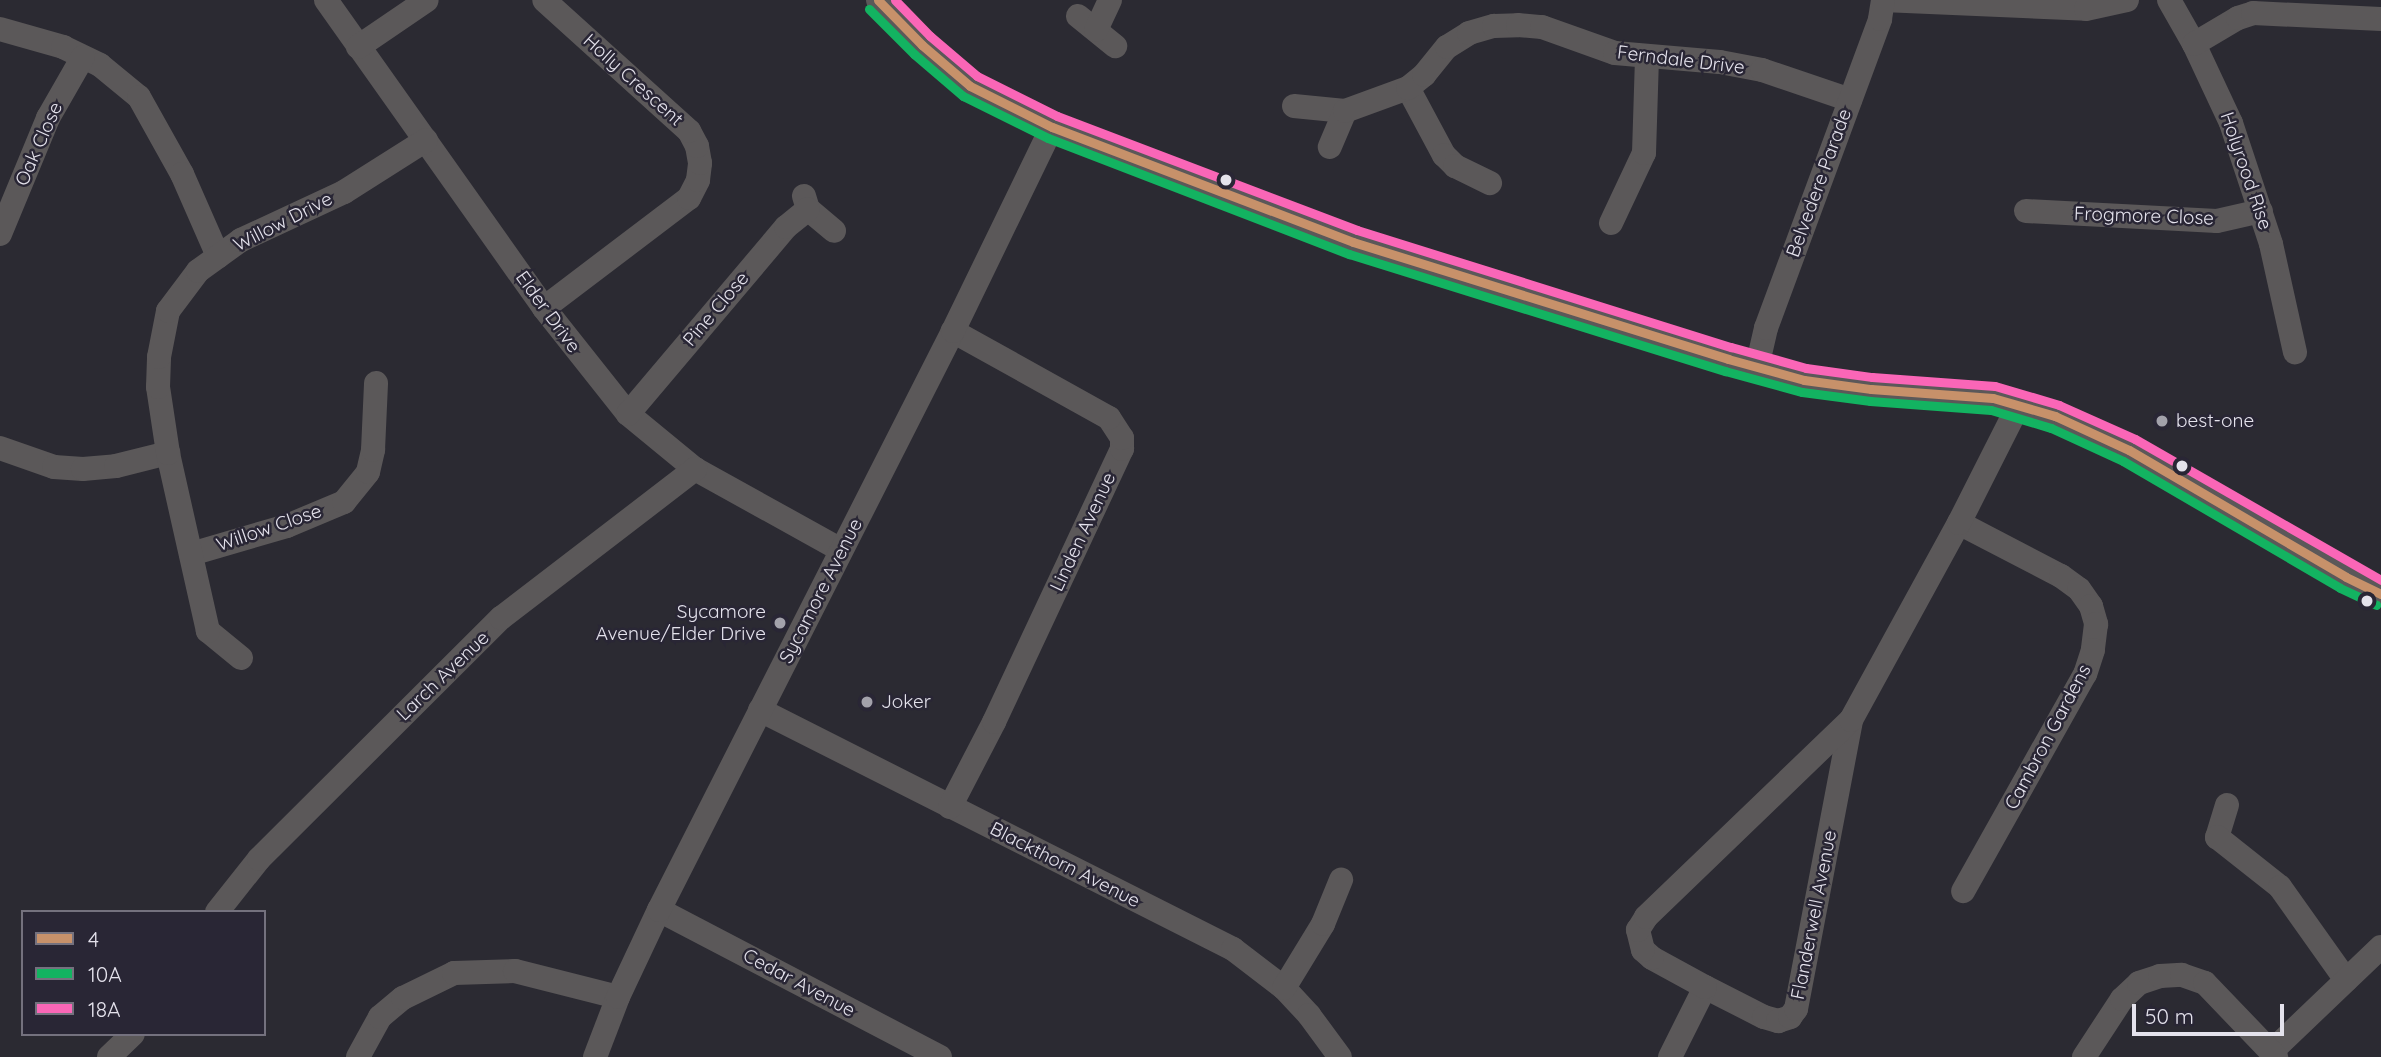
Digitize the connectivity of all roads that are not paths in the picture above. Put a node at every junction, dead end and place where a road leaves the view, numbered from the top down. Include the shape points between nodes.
1 (326, 0) edge
2 (427, 0) edge
3 (544, 0) edge
4 (878, 0) edge
5 (1110, 0) edge
6 (1883, 0) edge
7 (2127, 0) edge
8 (2169, 0) edge
9 (2381, 19) edge
10 (0, 29) edge
11 (2194, 44) junction
12 (1115, 46) dead end
13 (358, 47) junction
14 (1647, 55) junction
15 (83, 57) junction
16 (1408, 88) junction
17 (1850, 100) junction
18 (1294, 106) dead end
19 (1345, 111) junction
20 (1052, 127) junction
21 (426, 140) junction
22 (1329, 147) dead end
23 (1489, 183) dead end
24 (2026, 211) dead end
25 (2261, 211) junction
26 (1611, 223) dead end
27 (834, 231) dead end
28 (0, 234) edge
29 (218, 256) junction
30 (544, 309) junction
31 (953, 331) junction
32 (2295, 352) dead end
33 (1757, 367) junction
34 (376, 383) dead end
35 (2019, 404) junction
36 (628, 414) junction
37 (0, 449) edge
38 (168, 453) junction
39 (695, 469) junction
40 (1959, 523) junction
41 (841, 550) junction
42 (191, 554) junction
43 (2381, 594) edge
44 (241, 658) dead end
45 (760, 710) junction
46 (1851, 720) junction
47 (2227, 806) dead end
48 (950, 807) junction
49 (1341, 880) dead end
50 (1963, 891) dead end
51 (659, 909) junction
52 (219, 910) edge
53 (2381, 947) edge
54 (2346, 979) junction
55 (1705, 987) junction
56 (1284, 988) junction
57 (618, 997) junction
58 (131, 1036) edge
59 (2274, 1054) edge
60 (109, 1057) edge
61 (358, 1057) edge
62 (595, 1057) edge
63 (940, 1057) edge
64 (1340, 1057) edge
65 (1670, 1057) edge
66 (2084, 1057) edge

1 - 13 street, Elder Drive
2 - 13 street
3 - 30 street, Holly Crescent via 689,131 700,163 689,198
4 - 20 street via 970,86
5 - 12 street via 1087,23
6 - 7 street via 2086,9
6 - 17 street, Belvedere Parade
8 - 11 street, Holyrood Rise
9 - 11 street via 2253,13
10 - 15 street
11 - 25 street, Holyrood Rise via 2231,122
13 - 21 street, Elder Drive
14 - 16 street, Ferndale Drive via 1603,50 1542,27 1494,26 1469,33 1447,47
14 - 17 street, Ferndale Drive via 1762,70
14 - 26 street via 1644,153
15 - 28 street, Oak Close via 48,118
15 - 29 street via 119,78 139,97 182,174
16 - 19 street, Ferndale Drive
16 - 23 street via 1444,155 1455,166
17 - 33 street, Belvedere Parade via 1766,328
18 - 19 street, Ferndale Drive
19 - 22 street
20 - 31 street, Sycamore Avenue
20 - 33 street via 1353,242
21 - 29 street, Willow Drive via 344,192 241,240
21 - 30 street, Elder Drive
24 - 25 street, Frogmore Close via 2217,221
25 - 32 street, Holyrood Rise
27 - 36 street, Pine Close via 806,202
29 - 38 street, Willow Drive via 179,293 162,333 158,387
30 - 36 street, Elder Drive
31 - 41 street, Sycamore Avenue
31 - 48 street, Linden Avenue via 1109,418 1122,438 1122,449
33 - 35 street via 1804,380
34 - 42 street, Willow Close via 368,472 344,502 287,526
35 - 40 street, Flanderwell Avenue
35 - 43 street via 2129,450
36 - 39 street, Elder Drive
37 - 38 street via 54,467 83,469
38 - 42 street, Willow Close
39 - 41 street, Elder Drive
39 - 52 street, Larch Avenue via 502,618 259,859
40 - 46 street, Flanderwell Avenue
40 - 50 street, Cambron Gardens via 2061,576 2085,598 2096,624 2085,674
41 - 45 street, Sycamore Avenue
42 - 44 street, Willow Close via 208,631
45 - 48 street, Blackthorn Avenue
45 - 51 street, Sycamore Avenue
46 - 55 street, Flanderwell Avenue via 1646,917 1638,930 1643,950 1652,958
46 - 55 street, Flanderwell Avenue via 1796,1009 1778,1021
47 - 54 street via 2218,833 2220,842 2280,887
48 - 56 street, Blackthorn Avenue via 1233,949
49 - 56 street via 1323,924
51 - 57 street, Sycamore Avenue
51 - 63 street, Cedar Avenue
53 - 54 street
54 - 59 street
55 - 65 street
56 - 64 street, Blackthorn Avenue
57 - 61 street via 515,971 454,973 403,998 380,1017
57 - 62 street, Sycamore Avenue
58 - 60 street
59 - 66 street via 2205,983 2182,975 2139,983 2122,999

